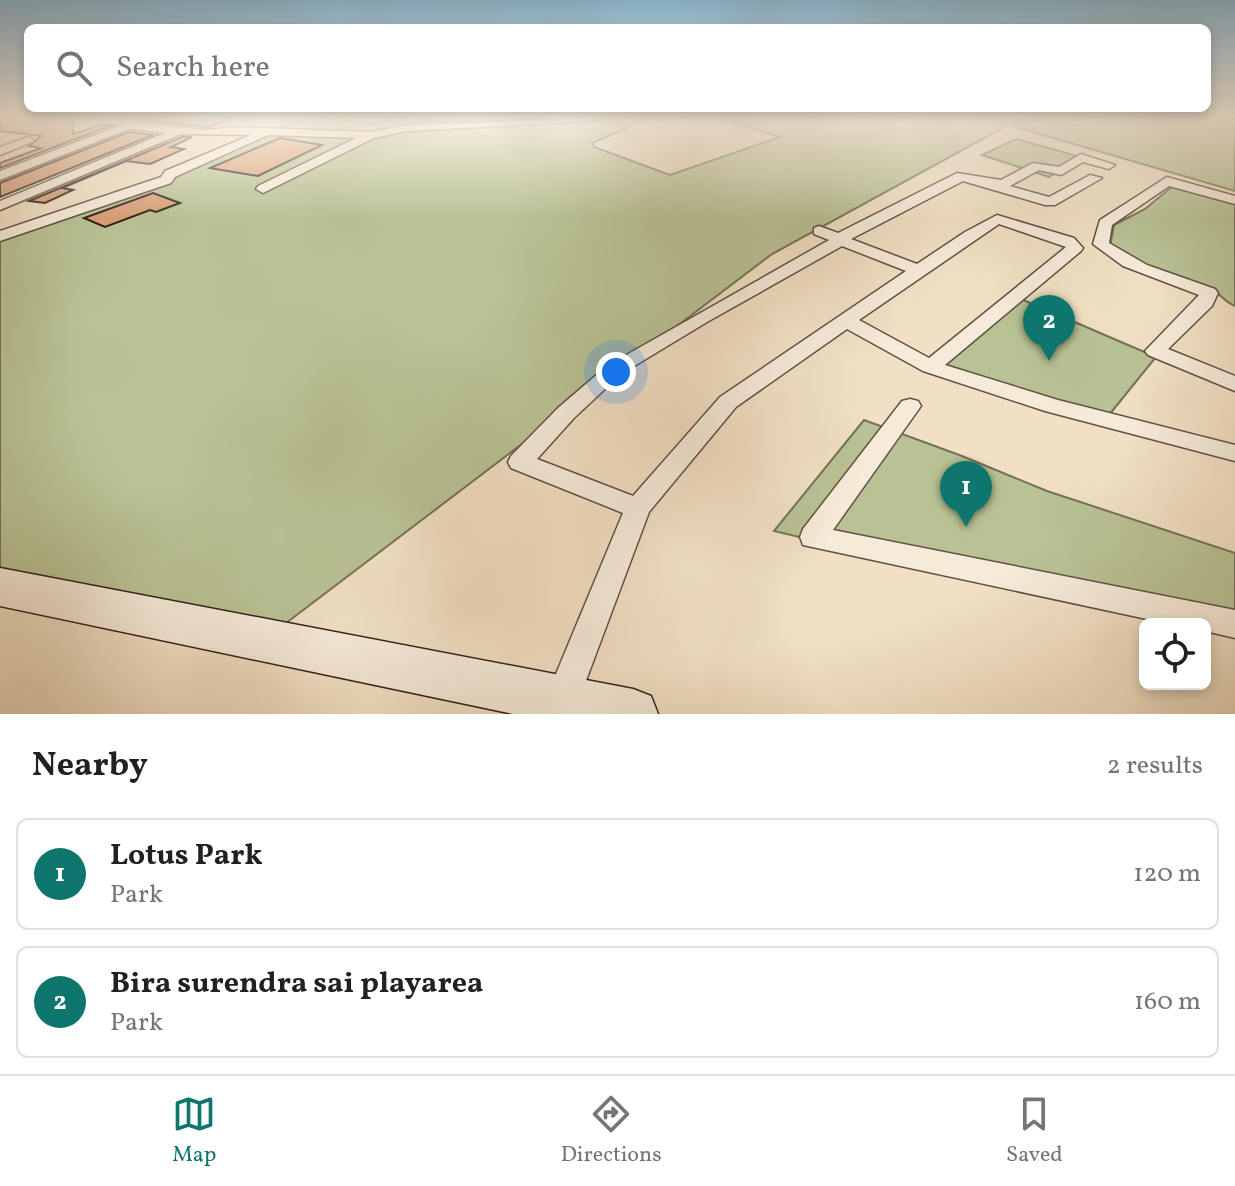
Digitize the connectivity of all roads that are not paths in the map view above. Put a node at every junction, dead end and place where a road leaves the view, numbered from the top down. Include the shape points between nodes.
1 (59, 151) edge
2 (130, 151) edge
3 (222, 151) edge
4 (338, 151) edge
5 (1109, 165) dead end
6 (0, 176) edge
7 (1095, 178) dead end
8 (996, 186) junction
9 (263, 189) dead end
10 (1235, 200) edge
11 (0, 206) edge
12 (0, 236) edge
13 (833, 237) junction
14 (918, 270) junction
15 (844, 320) junction
16 (930, 367) junction
17 (1235, 384) edge
18 (910, 406) dead end
19 (1235, 453) edge
20 (638, 508) junction
21 (0, 587) edge
22 (1235, 624) edge
23 (563, 698) junction
24 (633, 714) edge

1 - 6 street
2 - 11 street
3 - 12 street via 166,180
4 - 9 street
5 - 8 street via 1081,158 1061,171 1037,166
7 - 8 street via 1050,202
8 - 13 street via 962,176
10 - 17 street via 1167,181 1135,208 1105,223 1101,244 1141,271 1209,293 1155,351
13 - 14 street
13 - 20 street via 614,370 520,462
14 - 15 street
14 - 16 street via 997,219 1069,241 1075,248
15 - 16 street
15 - 20 street via 728,402
16 - 19 street via 1053,406
18 - 22 street via 813,537
20 - 23 street
21 - 23 street
23 - 24 street

